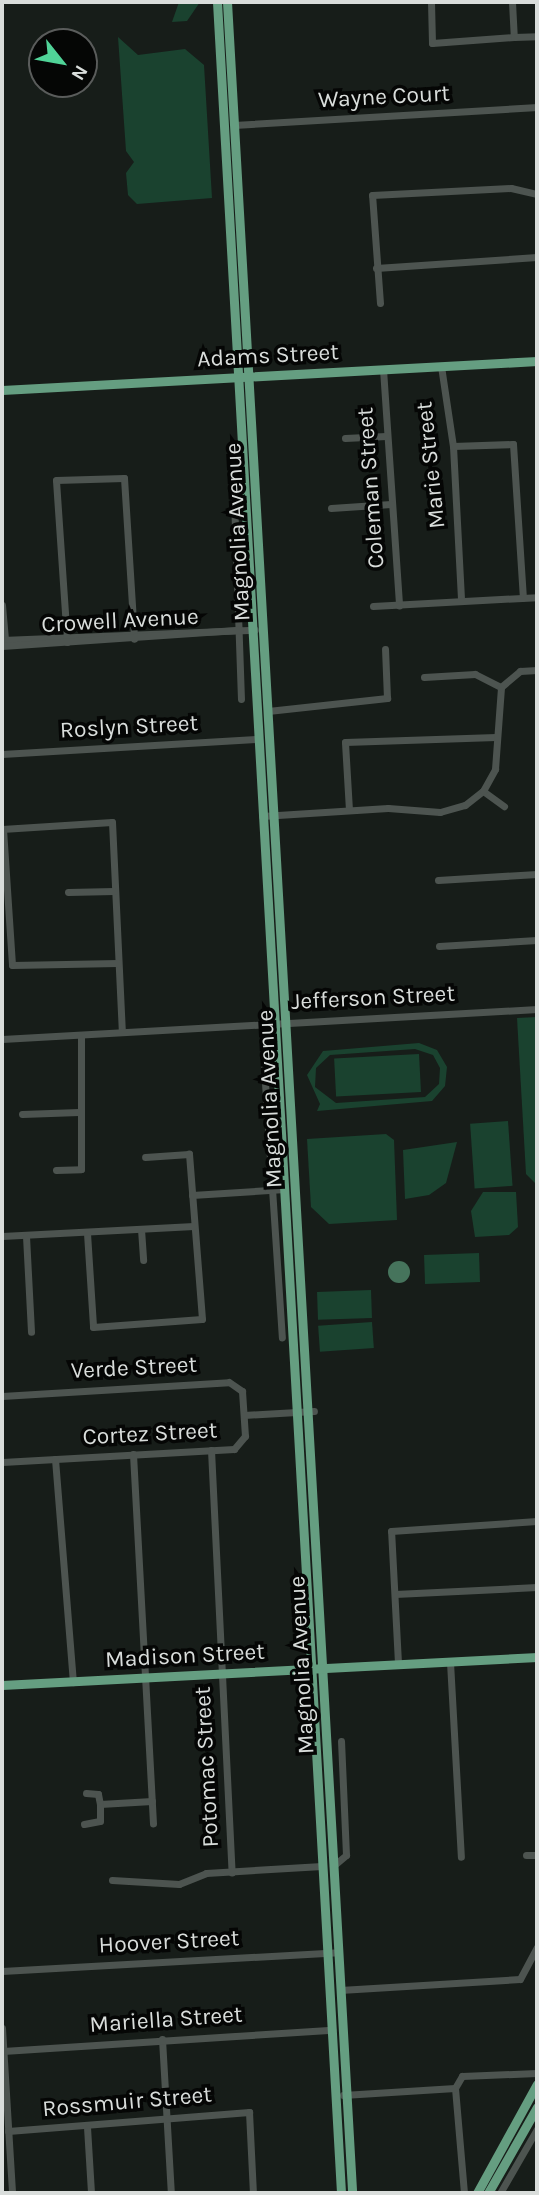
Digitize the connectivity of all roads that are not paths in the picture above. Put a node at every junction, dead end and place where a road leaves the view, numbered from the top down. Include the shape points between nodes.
1 (217, 2) edge
2 (227, 2) edge
3 (431, 2) edge
4 (512, 2) edge
5 (537, 36) edge
6 (514, 37) junction
7 (537, 107) edge
8 (229, 125) junction
9 (537, 194) edge
10 (537, 257) edge
11 (376, 268) junction
12 (380, 303) dead end
13 (537, 361) edge
14 (441, 366) junction
15 (383, 369) junction
16 (243, 378) junction
17 (2, 390) edge
18 (386, 436) junction
19 (345, 438) dead end
20 (453, 446) junction
21 (234, 499) dead end
22 (391, 504) junction
23 (331, 508) dead end
24 (537, 597) edge
25 (523, 598) junction
26 (461, 601) junction
27 (2, 605) edge
28 (399, 605) junction
29 (373, 606) dead end
30 (239, 630) junction
31 (251, 630) junction
32 (263, 631) junction
33 (134, 635) junction
34 (67, 639) junction
35 (3, 642) edge
36 (385, 649) dead end
37 (537, 670) edge
38 (424, 677) dead end
39 (501, 687) junction
40 (241, 699) dead end
41 (268, 711) junction
42 (496, 737) junction
43 (258, 739) junction
44 (2, 754) edge
45 (483, 791) junction
46 (504, 806) dead end
47 (349, 810) junction
48 (262, 816) junction
49 (275, 816) junction
50 (2, 829) edge
51 (537, 874) edge
52 (438, 880) dead end
53 (114, 891) junction
54 (68, 892) dead end
55 (537, 940) edge
56 (439, 946) dead end
57 (118, 963) junction
58 (537, 1009) edge
59 (280, 1023) junction
60 (122, 1032) junction
61 (81, 1035) junction
62 (2, 1039) edge
63 (264, 1068) dead end
64 (79, 1112) junction
65 (22, 1114) dead end
66 (145, 1157) dead end
67 (56, 1170) dead end
68 (285, 1189) junction
69 (271, 1190) junction
70 (192, 1195) junction
71 (194, 1226) junction
72 (141, 1229) junction
73 (87, 1233) junction
74 (2, 1236) edge
75 (26, 1236) junction
76 (142, 1260) dead end
77 (31, 1332) dead end
78 (282, 1337) dead end
79 (2, 1396) edge
80 (306, 1412) junction
81 (244, 1415) junction
82 (211, 1450) junction
83 (133, 1454) junction
84 (55, 1459) junction
85 (2, 1462) edge
86 (537, 1521) edge
87 (537, 1587) edge
88 (396, 1594) junction
89 (537, 1657) edge
90 (450, 1662) junction
91 (398, 1663) junction
92 (322, 1668) junction
93 (311, 1669) junction
94 (222, 1673) junction
95 (145, 1677) junction
96 (73, 1682) junction
97 (2, 1685) edge
98 (341, 1741) dead end
99 (328, 1782) junction
100 (342, 1790) junction
101 (86, 1793) dead end
102 (152, 1801) junction
103 (100, 1804) junction
104 (153, 1823) dead end
105 (84, 1824) dead end
106 (526, 1855) dead end
107 (537, 1855) edge
108 (461, 1857) dead end
109 (322, 1866) junction
110 (333, 1866) junction
111 (232, 1872) junction
112 (113, 1880) dead end
113 (537, 1947) edge
114 (338, 1952) junction
115 (327, 1953) junction
116 (2, 1971) edge
117 (340, 1990) junction
118 (2, 2028) edge
119 (332, 2030) junction
120 (162, 2039) junction
121 (3, 2051) edge
122 (537, 2073) edge
123 (537, 2084) edge
124 (455, 2088) junction
125 (341, 2096) junction
126 (537, 2107) edge
127 (166, 2117) junction
128 (87, 2127) junction
129 (537, 2129) edge
130 (8, 2131) junction
131 (12, 2193) edge
132 (91, 2193) edge
133 (171, 2193) edge
134 (253, 2193) edge
135 (341, 2193) edge
136 (352, 2193) edge
137 (464, 2193) edge
138 (477, 2193) edge
139 (488, 2193) edge
140 (500, 2193) edge

1 - 8 main road, Magnolia Avenue
2 - 8 main road, Magnolia Avenue
3 - 6 street via 432,43
4 - 6 street
5 - 6 street
7 - 8 street, Wayne Court
8 - 16 main road, Magnolia Avenue
9 - 11 street via 511,188 372,195
10 - 11 street
11 - 12 street
13 - 14 main road, Adams Street
14 - 15 main road, Adams Street
14 - 20 street, Marie Street via 443,412
15 - 16 main road, Adams Street
15 - 18 street, Coleman Street
16 - 17 main road, Adams Street
16 - 31 main road, Magnolia Avenue
16 - 32 main road, Magnolia Avenue
18 - 19 street
18 - 22 street, Coleman Street
20 - 25 street via 513,444
20 - 26 street, Marie Street
21 - 30 street
22 - 23 street
22 - 28 street, Coleman Street
24 - 25 street
25 - 26 street
26 - 28 street
27 - 35 street
28 - 29 street
30 - 31 street, Crowell Avenue
30 - 33 street, Crowell Avenue
30 - 40 street
31 - 32 street, Crowell Avenue
31 - 43 main road, Magnolia Avenue
32 - 41 main road, Magnolia Avenue
33 - 34 street, Crowell Avenue
33 - 34 street via 124,478 56,480
34 - 35 street, Crowell Avenue
36 - 41 street via 387,698
37 - 39 street via 520,671
38 - 39 street via 475,674
39 - 42 street
41 - 49 main road, Magnolia Avenue
42 - 45 street via 495,769
42 - 47 street via 345,742
43 - 44 street, Roslyn Street
43 - 48 main road, Magnolia Avenue
45 - 46 street
45 - 47 street via 447,811
47 - 49 street
48 - 49 street
48 - 59 main road, Magnolia Avenue
49 - 59 main road, Magnolia Avenue
50 - 53 street via 112,822
50 - 57 street via 12,965
51 - 52 street
53 - 54 street
53 - 57 street
55 - 56 street
57 - 60 street
58 - 59 street, Jefferson Street
59 - 60 street, Jefferson Street
59 - 68 main road, Magnolia Avenue
59 - 80 main road, Magnolia Avenue
60 - 61 street, Jefferson Street
61 - 62 street, Jefferson Street
61 - 64 street
63 - 69 street
64 - 65 street
64 - 67 street via 81,1169
66 - 70 street via 190,1154
68 - 69 street
68 - 80 main road, Magnolia Avenue
69 - 70 street
69 - 78 street
70 - 71 street
71 - 72 street
71 - 73 street via 202,1319 93,1327
72 - 73 street
72 - 76 street
73 - 75 street
74 - 75 street
75 - 77 street
79 - 81 street, Verde Street via 229,1382 242,1391
80 - 81 street, Cortez Street
80 - 92 main road, Magnolia Avenue
80 - 93 main road, Magnolia Avenue
81 - 82 street, Cortez Street via 242,1444
82 - 83 street, Cortez Street
82 - 94 street, Potomac Street
83 - 84 street, Cortez Street
83 - 95 street
84 - 85 street, Cortez Street
84 - 96 street
86 - 88 street via 391,1531
87 - 88 street
88 - 91 street
89 - 90 main road, Madison Street
90 - 91 main road, Madison Street
90 - 108 street
91 - 92 main road, Madison Street
92 - 93 main road, Madison Street
92 - 99 main road, Magnolia Avenue
93 - 94 main road, Madison Street
93 - 109 main road, Magnolia Avenue
94 - 95 main road, Madison Street
94 - 111 street, Potomac Street
95 - 96 main road, Madison Street
95 - 102 street
96 - 97 main road, Madison Street
98 - 100 street
99 - 100 street
99 - 110 main road, Magnolia Avenue
100 - 110 street via 346,1855
101 - 103 street via 98,1794
102 - 103 street
102 - 104 street
103 - 105 street via 100,1821
106 - 107 street
109 - 111 street
109 - 115 main road, Magnolia Avenue
110 - 114 main road, Magnolia Avenue
111 - 112 street via 179,1884
113 - 117 street via 520,1979
114 - 115 street, Hoover Street
114 - 117 main road, Magnolia Avenue
115 - 116 street, Hoover Street
115 - 119 main road, Magnolia Avenue
117 - 125 main road, Magnolia Avenue
118 - 121 street
119 - 120 street, Mariella Street
119 - 125 main road, Magnolia Avenue
120 - 121 street, Mariella Street
120 - 127 street
121 - 130 street
122 - 124 street via 462,2076
123 - 138 main road
124 - 125 street
124 - 137 street
125 - 135 main road, Magnolia Avenue
125 - 136 main road, Magnolia Avenue
126 - 139 main road
127 - 128 street, Rossmuir Street
127 - 133 street
127 - 134 street, Rossmuir Street via 249,2112
128 - 130 street, Rossmuir Street
128 - 132 street
129 - 140 street
130 - 131 street

